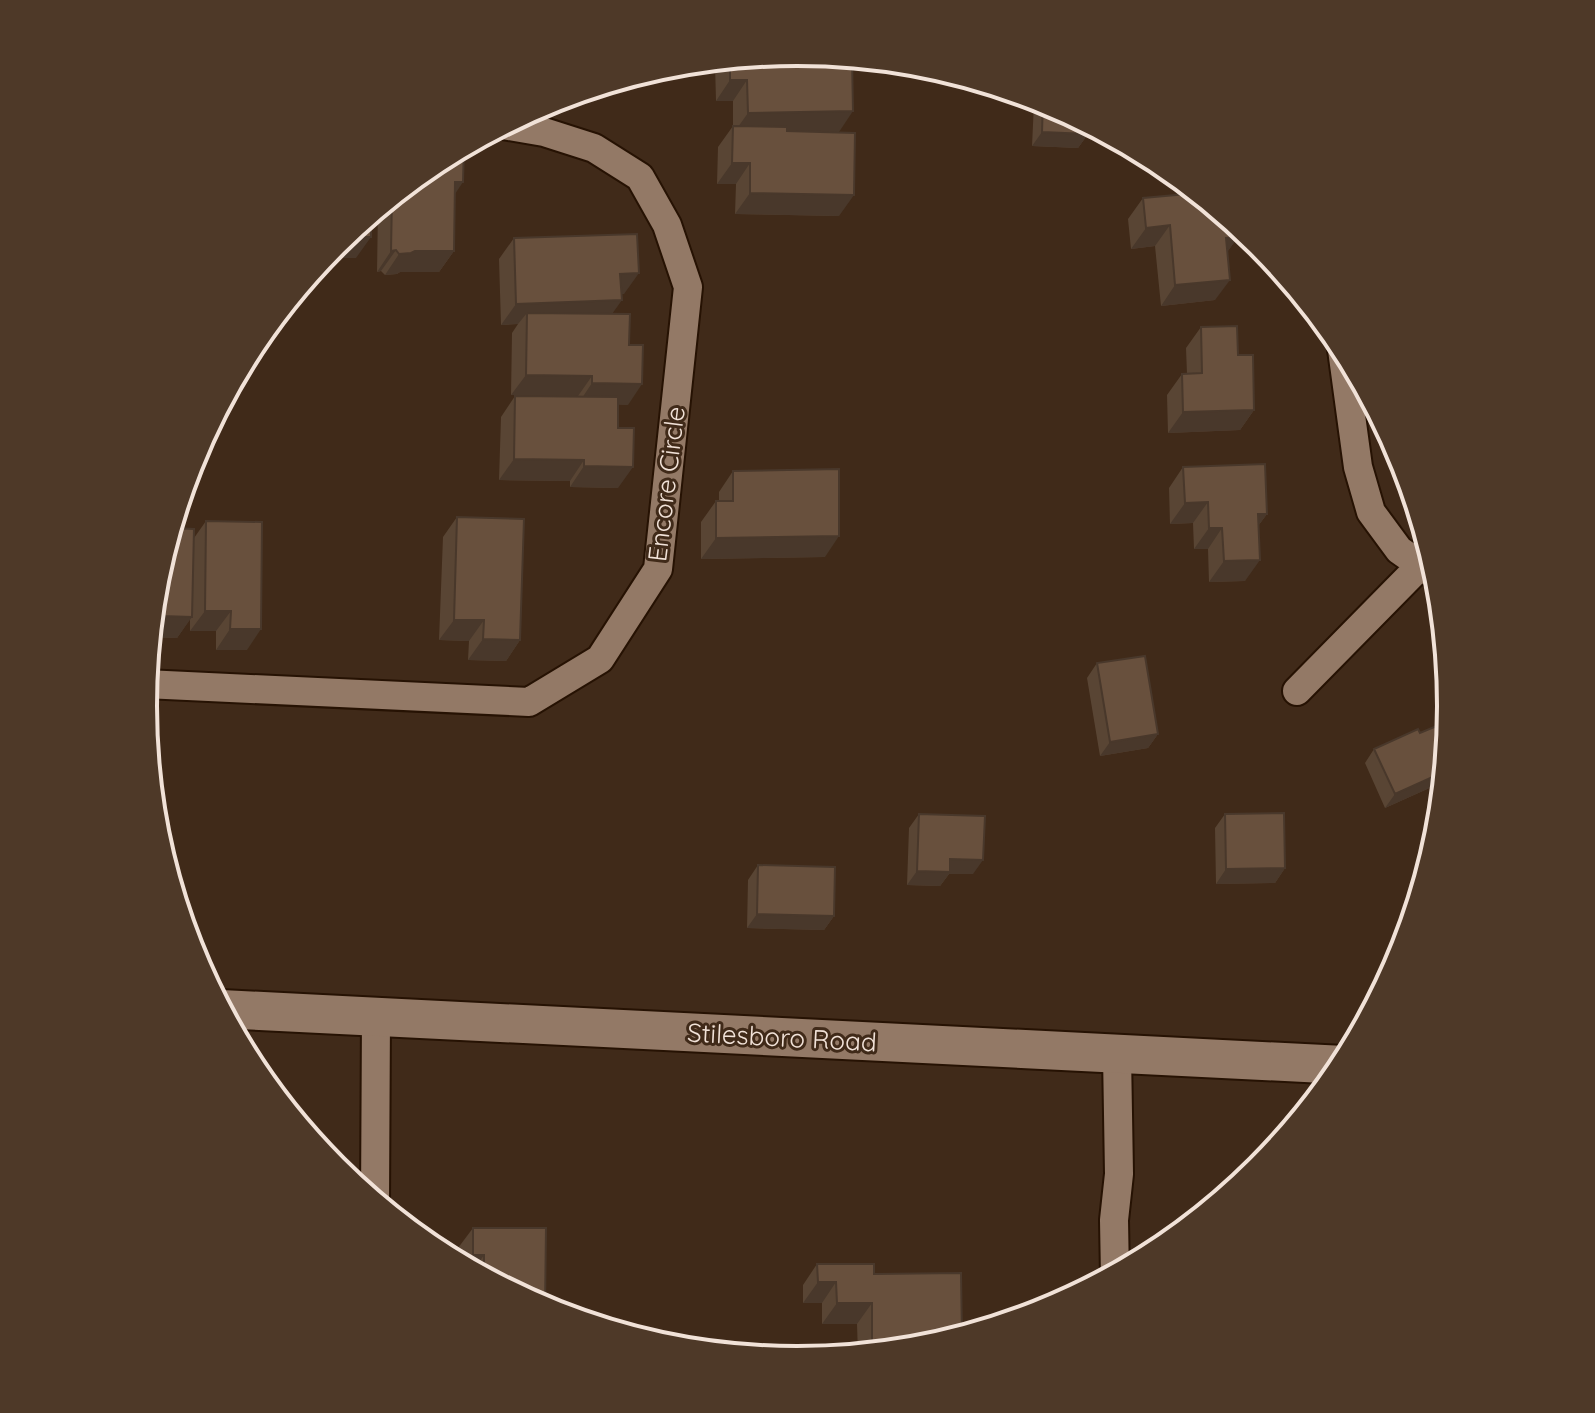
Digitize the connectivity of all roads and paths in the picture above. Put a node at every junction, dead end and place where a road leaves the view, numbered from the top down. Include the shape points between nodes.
1 (522, 128) edge
2 (1346, 376) edge
3 (1422, 566) edge
4 (1425, 577) edge
5 (158, 685) edge
6 (1297, 691) dead end
7 (234, 1010) edge
8 (376, 1016) junction
9 (1117, 1054) junction
10 (1328, 1064) edge
11 (375, 1188) edge
12 (1115, 1263) edge

1 - 5 street, Encore Circle via 594,148 640,177 667,225 688,287 658,569 600,659 529,702
2 - 3 street via 1358,467 1371,512 1399,550
4 - 6 street
7 - 8 main road, Stilesboro Road
8 - 9 main road, Stilesboro Road
8 - 11 street
9 - 10 main road, Stilesboro Road
9 - 12 street

